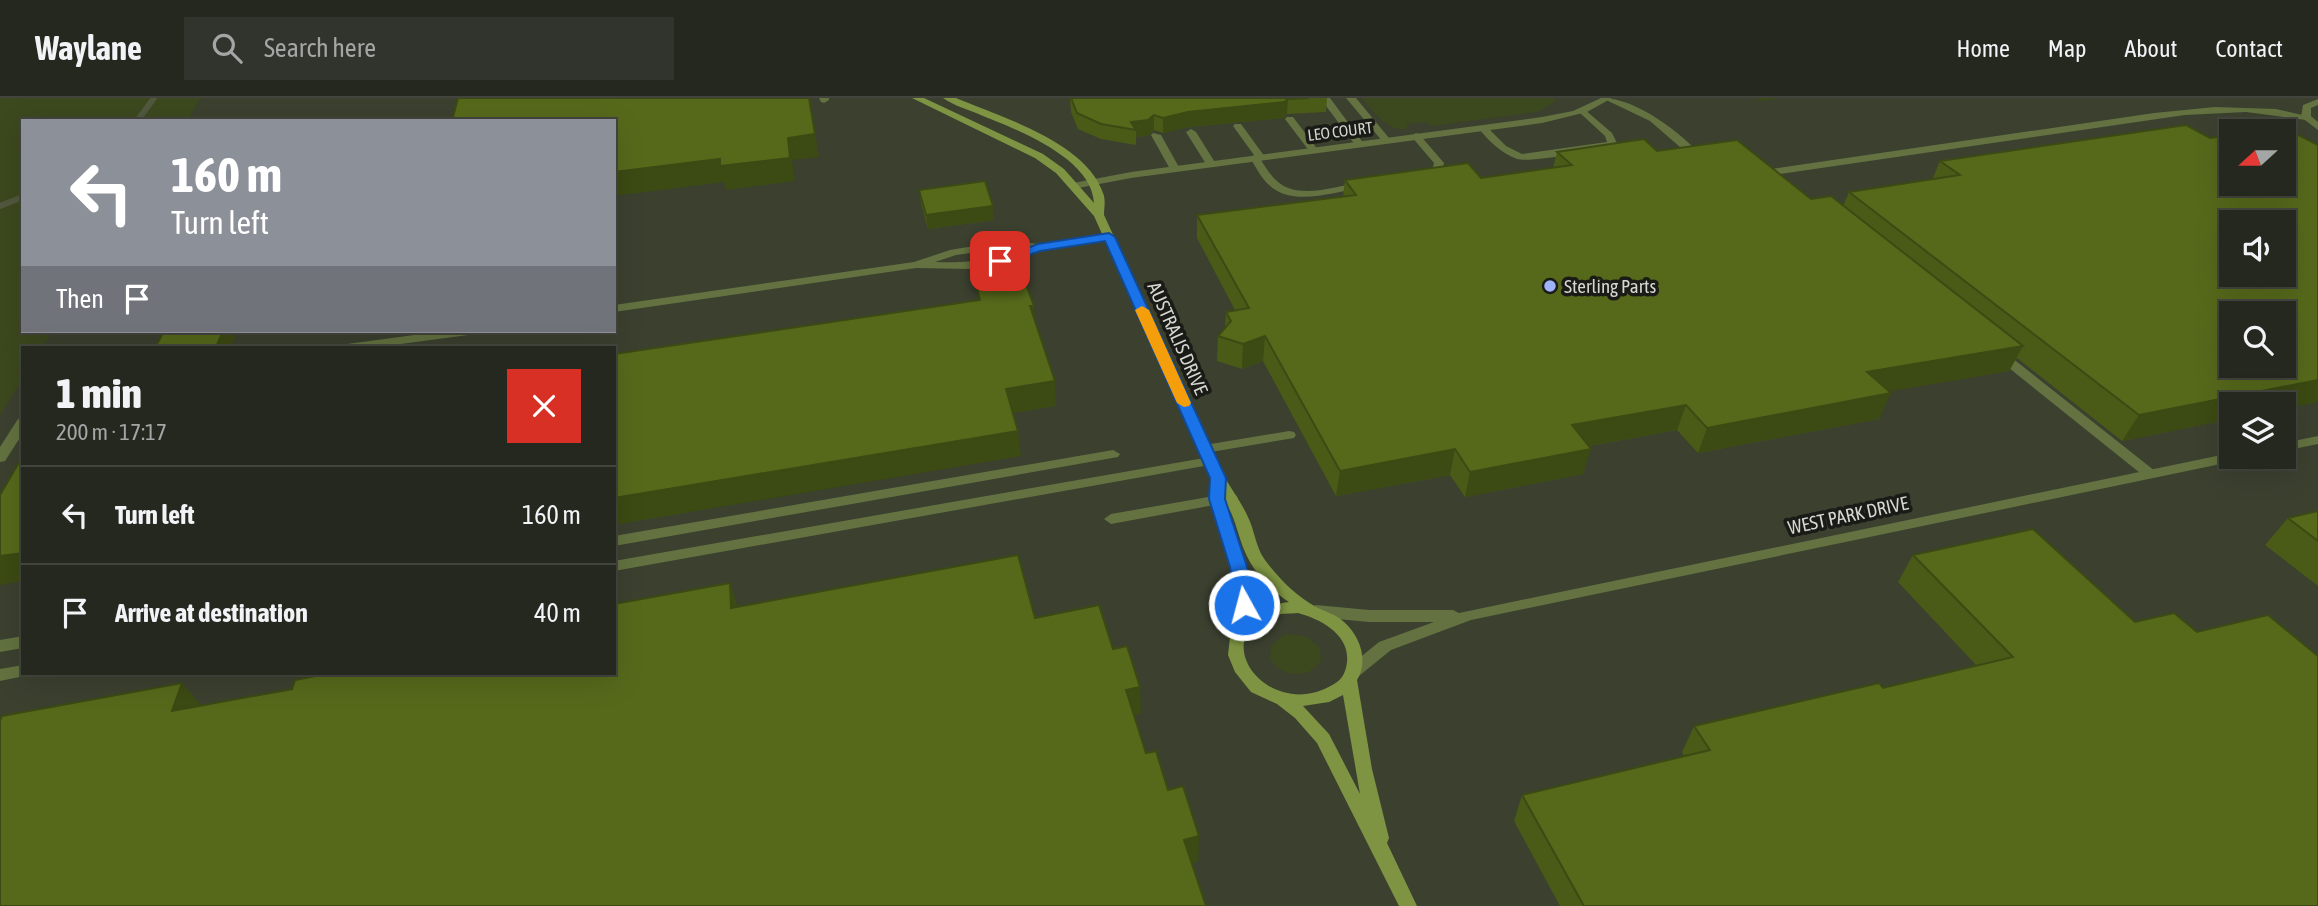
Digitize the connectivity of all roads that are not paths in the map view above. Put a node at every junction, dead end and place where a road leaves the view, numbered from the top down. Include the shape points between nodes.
1 (917, 98) edge
2 (947, 98) edge
3 (1325, 98) edge
4 (1351, 98) edge
5 (1607, 98) edge
6 (2318, 102) edge
7 (1584, 112) junction
8 (1290, 118) dead end
9 (2312, 118) edge
10 (1238, 125) edge
11 (2318, 127) edge
12 (1483, 128) junction
13 (1191, 132) dead end
14 (1156, 135) dead end
15 (1416, 136) junction
16 (1386, 140) junction
17 (1359, 144) junction
18 (1313, 150) junction
19 (1257, 158) junction
20 (1706, 163) edge
21 (1211, 164) junction
22 (1175, 169) junction
23 (1406, 178) edge
24 (1093, 182) junction
25 (1379, 182) edge
26 (1073, 186) junction
27 (1793, 189) edge
28 (1099, 215) junction
29 (1109, 237) junction
30 (616, 309) edge
31 (454, 333) edge
32 (1984, 342) edge
33 (361, 346) edge
34 (21, 425) edge
35 (1289, 435) dead end
36 (2318, 440) edge
37 (2296, 445) edge
38 (1113, 454) dead end
39 (1208, 455) junction
40 (0, 458) edge
41 (2219, 460) edge
42 (2150, 474) junction
43 (1225, 499) junction
44 (1111, 519) dead end
45 (616, 541) edge
46 (616, 566) edge
47 (1313, 610) junction
48 (1469, 615) junction
49 (1243, 626) junction
50 (21, 642) edge
51 (0, 646) edge
52 (21, 671) edge
53 (0, 675) edge
54 (1351, 676) junction
55 (1279, 698) junction
56 (1381, 847) junction
57 (1408, 906) edge

1 - 26 street, AUSTRALIS DRIVE via 1040,156
2 - 24 street via 1056,147
3 - 17 street
4 - 16 street
5 - 7 street, LEO COURT
5 - 20 street via 1653,119
6 - 9 street via 2306,107
7 - 12 street, LEO COURT
7 - 12 street via 1612,143 1521,157 1503,148
8 - 18 street
9 - 11 street
9 - 27 street via 2271,108 2230,108 1772,172
10 - 19 street
12 - 15 street, LEO COURT
13 - 21 street
14 - 22 street
15 - 16 street, LEO COURT
15 - 23 street via 1439,163 1438,169
16 - 17 street, LEO COURT
17 - 18 street, LEO COURT
18 - 19 street, LEO COURT
19 - 21 street, LEO COURT
19 - 25 street via 1278,187 1296,192
21 - 22 street, LEO COURT
22 - 24 street, LEO COURT
24 - 26 street, LEO COURT
24 - 28 street, AUSTRALIS DRIVE via 1099,194
26 - 28 street, AUSTRALIS DRIVE
28 - 29 street, AUSTRALIS DRIVE
29 - 30 street via 1038,247 990,263 916,265
29 - 39 street, AUSTRALIS DRIVE
31 - 33 street
32 - 42 street
34 - 40 street
35 - 39 street
36 - 37 street
38 - 45 street
39 - 43 street, AUSTRALIS DRIVE
39 - 46 street
41 - 42 street, WEST PARK DRIVE
42 - 48 street, WEST PARK DRIVE
43 - 44 street
43 - 47 street, AUSTRALIS DRIVE via 1259,564 1277,586
43 - 49 street, AUSTRALIS DRIVE via 1243,593
47 - 48 street, WEST PARK DRIVE via 1369,616
47 - 49 street via 1277,608 1258,614
47 - 54 street via 1347,632 1356,652
48 - 54 street, WEST PARK DRIVE via 1396,641
49 - 55 street via 1234,653 1238,667 1262,691
50 - 51 street
52 - 53 street
54 - 55 street via 1320,698
54 - 56 street via 1363,769
55 - 56 street via 1306,715 1322,733
56 - 57 street

